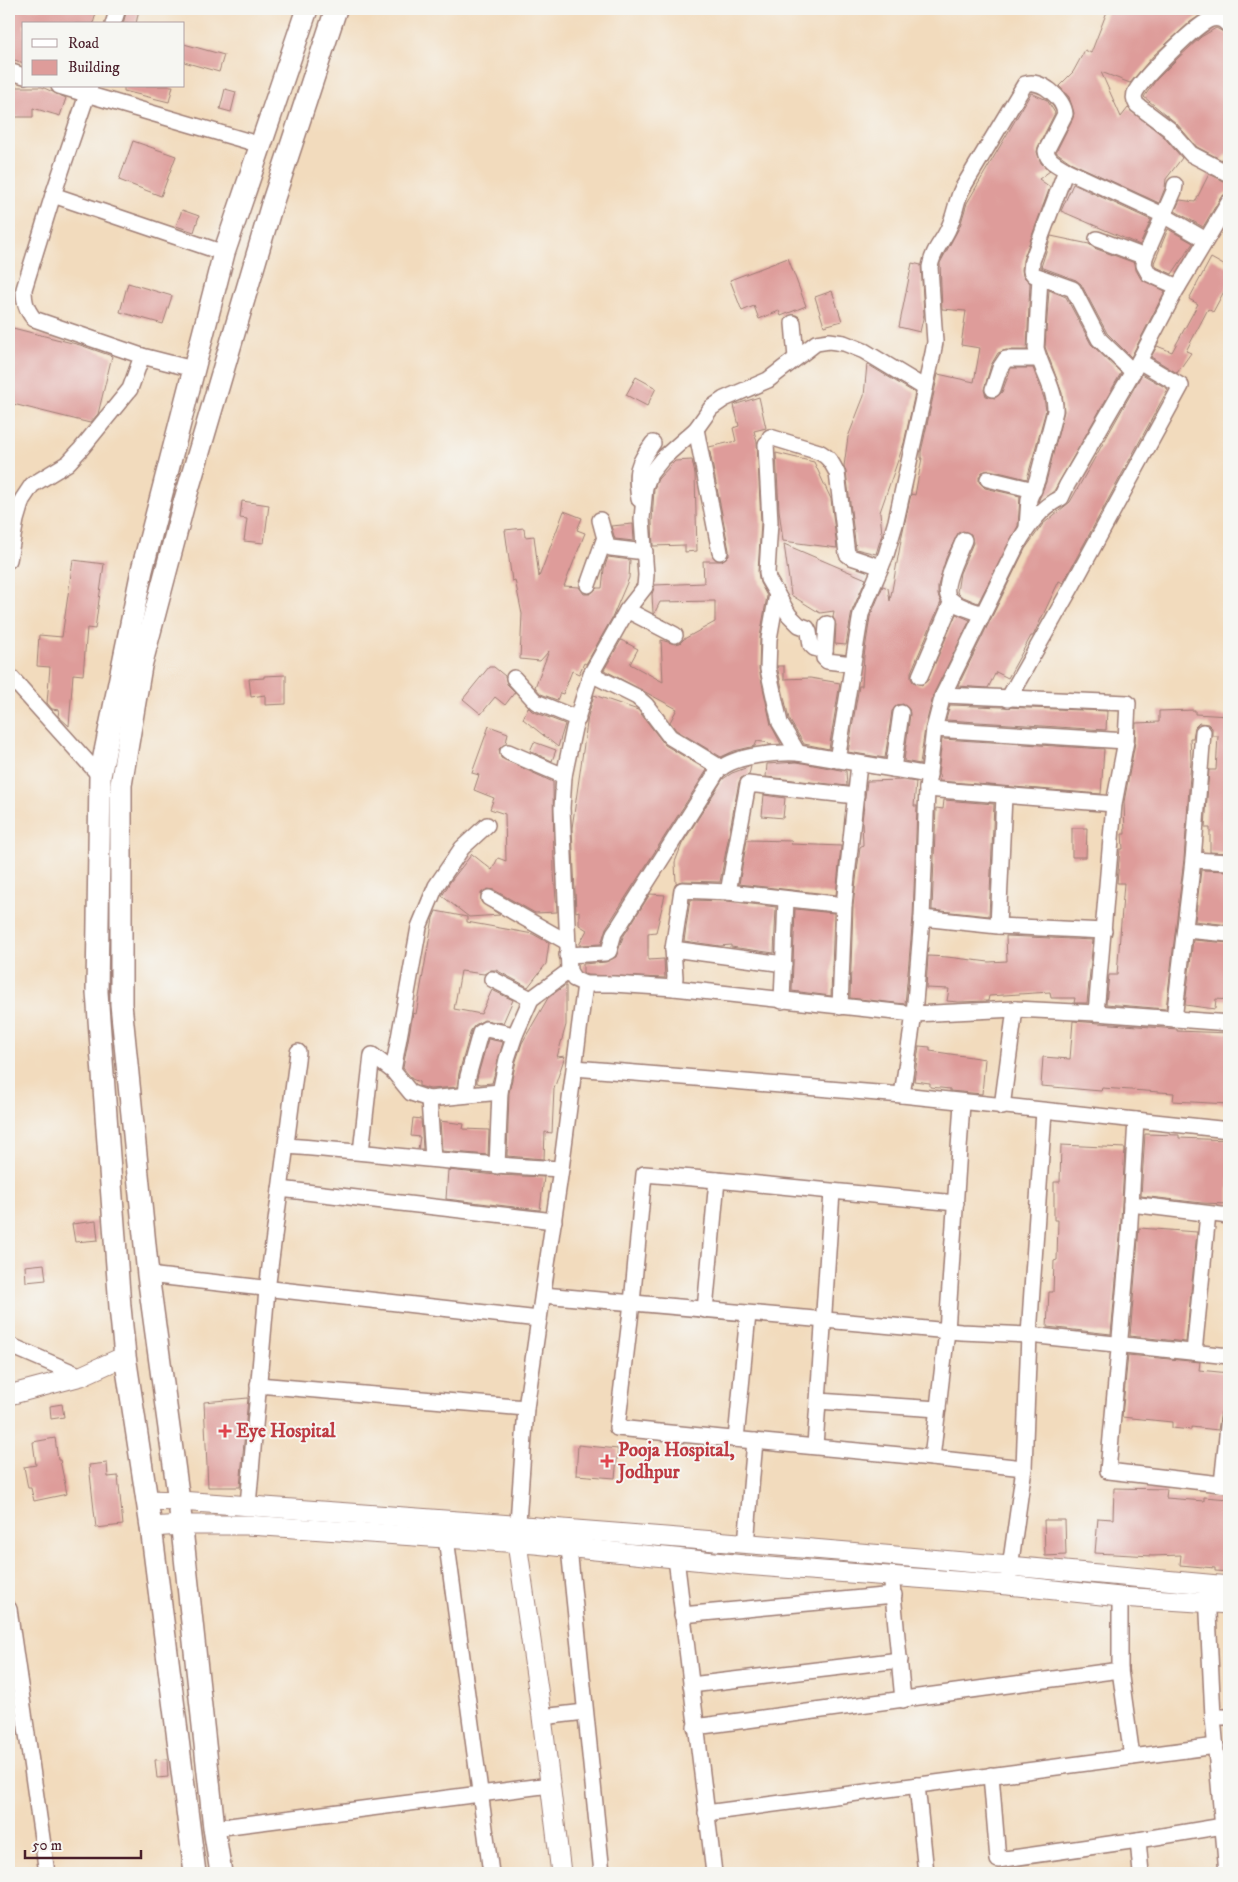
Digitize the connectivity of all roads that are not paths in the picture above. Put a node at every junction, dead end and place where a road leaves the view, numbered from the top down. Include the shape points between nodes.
1 (118, 9) edge
2 (307, 9) edge
3 (336, 9) edge
4 (114, 22) edge
5 (1229, 26) edge
6 (9, 71) edge
7 (22, 75) edge
8 (74, 88) edge
9 (88, 90) edge
10 (261, 146) junction
11 (1066, 170) junction
12 (1229, 174) edge
13 (1175, 185) dead end
14 (53, 195) junction
15 (1229, 202) edge
16 (1163, 215) junction
17 (1097, 238) dead end
18 (1206, 240) junction
19 (224, 253) junction
20 (1145, 257) junction
21 (1040, 276) junction
22 (1178, 287) junction
23 (793, 323) dead end
24 (142, 356) junction
25 (796, 358) junction
26 (1039, 359) junction
27 (1136, 366) junction
28 (194, 369) junction
29 (925, 388) junction
30 (993, 389) dead end
31 (696, 429) junction
32 (653, 443) dead end
33 (988, 479) dead end
34 (1034, 490) junction
35 (642, 519) junction
36 (600, 520) dead end
37 (1027, 528) junction
38 (604, 540) junction
39 (964, 540) dead end
40 (645, 552) junction
41 (720, 552) dead end
42 (9, 560) edge
43 (881, 568) junction
44 (588, 585) dead end
45 (777, 594) junction
46 (952, 601) junction
47 (627, 610) junction
48 (982, 614) junction
49 (827, 624) dead end
50 (675, 635) dead end
51 (825, 651) junction
52 (852, 664) junction
53 (591, 674) junction
54 (9, 675) edge
55 (920, 676) dead end
56 (514, 678) dead end
57 (943, 694) junction
58 (1008, 699) junction
59 (901, 713) dead end
60 (578, 719) junction
61 (934, 729) junction
62 (1203, 732) dead end
63 (1126, 742) junction
64 (508, 752) dead end
65 (798, 752) junction
66 (837, 760) junction
67 (859, 764) junction
68 (721, 768) junction
69 (893, 769) junction
70 (100, 776) junction
71 (564, 776) junction
72 (928, 782) junction
73 (856, 796) junction
74 (1004, 796) junction
75 (1114, 804) junction
76 (487, 825) dead end
77 (1194, 860) junction
78 (1229, 862) edge
79 (728, 892) junction
80 (489, 898) dead end
81 (786, 899) junction
82 (844, 905) junction
83 (922, 918) junction
84 (998, 926) junction
85 (1186, 930) junction
86 (1104, 931) junction
87 (1229, 934) edge
88 (567, 949) junction
89 (673, 949) junction
90 (784, 964) junction
91 (569, 971) junction
92 (492, 979) dead end
93 (585, 984) junction
94 (674, 988) junction
95 (531, 999) junction
96 (782, 1001) junction
97 (840, 1007) junction
98 (1015, 1009) junction
99 (1096, 1012) junction
100 (914, 1014) junction
101 (1174, 1019) junction
102 (1229, 1023) edge
103 (516, 1035) junction
104 (298, 1052) dead end
105 (575, 1068) junction
106 (394, 1071) junction
107 (500, 1092) junction
108 (466, 1095) junction
109 (902, 1095) junction
110 (429, 1099) junction
111 (962, 1103) junction
112 (1002, 1107) junction
113 (1044, 1111) junction
114 (1136, 1120) junction
115 (1229, 1130) edge
116 (287, 1146) junction
117 (361, 1152) junction
118 (433, 1159) junction
119 (498, 1166) junction
120 (561, 1169) junction
121 (717, 1180) junction
122 (280, 1189) junction
123 (832, 1192) junction
124 (956, 1203) junction
125 (1131, 1204) junction
126 (1208, 1214) junction
127 (1229, 1216) edge
128 (554, 1221) junction
129 (148, 1275) junction
130 (267, 1290) junction
131 (543, 1296) junction
132 (632, 1303) junction
133 (705, 1310) junction
134 (748, 1314) junction
135 (539, 1319) junction
136 (822, 1320) junction
137 (947, 1331) junction
138 (1029, 1335) junction
139 (9, 1345) edge
140 (1119, 1346) junction
141 (1194, 1352) junction
142 (125, 1356) junction
143 (1229, 1356) edge
144 (81, 1376) junction
145 (258, 1385) junction
146 (9, 1395) edge
147 (818, 1402) junction
148 (526, 1408) junction
149 (938, 1408) junction
150 (1229, 1417) edge
151 (736, 1439) junction
152 (755, 1441) junction
153 (815, 1446) junction
154 (932, 1458) junction
155 (1024, 1468) junction
156 (1225, 1485) edge
157 (146, 1500) junction
158 (180, 1501) junction
159 (248, 1506) junction
160 (181, 1525) junction
161 (151, 1527) junction
162 (517, 1534) junction
163 (446, 1538) junction
164 (746, 1544) junction
165 (568, 1548) junction
166 (676, 1558) junction
167 (1010, 1566) junction
168 (891, 1575) junction
169 (1008, 1585) junction
170 (1229, 1586) edge
171 (1207, 1593) junction
172 (894, 1594) junction
173 (1120, 1597) junction
174 (1229, 1604) edge
175 (9, 1609) edge
176 (682, 1615) junction
177 (900, 1660) junction
178 (1120, 1670) junction
179 (691, 1686) junction
180 (903, 1700) junction
181 (585, 1712) junction
182 (542, 1716) junction
183 (1213, 1717) junction
184 (1229, 1717) edge
185 (695, 1727) junction
186 (1216, 1746) junction
187 (1132, 1757) junction
188 (991, 1775) junction
189 (550, 1785) junction
190 (917, 1785) junction
191 (481, 1794) junction
192 (706, 1813) junction
193 (1223, 1826) junction
194 (214, 1828) junction
195 (1138, 1840) junction
196 (998, 1866) edge
197 (46, 1873) edge
198 (195, 1873) edge
199 (221, 1873) edge
200 (491, 1873) edge
201 (561, 1873) edge
202 (602, 1873) edge
203 (714, 1873) edge
204 (926, 1873) edge
205 (1141, 1873) edge
206 (1227, 1873) edge

1 - 4 street
2 - 10 main road
3 - 129 main road via 272,204 184,503 141,666 121,785 122,1004
5 - 12 street via 1217,18 1206,21 1173,50 1137,90 1134,100 1169,129 1186,150
6 - 7 street
8 - 9 street
9 - 10 street
9 - 14 street
10 - 19 main road
11 - 16 street
11 - 21 street via 1030,266 1034,275
11 - 29 street via 1050,160 1046,151 1065,114 1061,101 1038,83 1025,84 962,189 950,225 932,258 935,342
13 - 16 street
14 - 19 street
14 - 24 street via 24,289 26,309 34,319
15 - 18 street
16 - 18 street
16 - 20 street
17 - 20 street
18 - 22 street
19 - 28 main road
20 - 22 street via 1146,270
21 - 26 street via 1036,338
21 - 27 street via 1073,289 1099,339
22 - 27 street
23 - 25 street
24 - 28 street
24 - 42 street via 130,389 81,449 68,462 32,485 22,500
25 - 29 street via 816,343 829,340 844,343 871,354
25 - 31 street via 768,380 711,408
26 - 30 street via 1006,359
26 - 34 street via 1055,402 1055,411
27 - 37 street via 1062,498 1050,503
27 - 58 street via 1181,386
28 - 70 main road via 142,570
29 - 43 street via 896,521
31 - 35 street via 650,474 645,487
31 - 41 street
32 - 35 street via 636,472
33 - 34 street
34 - 37 street via 1029,499
35 - 40 street
36 - 38 street
37 - 48 street
38 - 40 street via 611,548
38 - 44 street
39 - 46 street via 946,589
40 - 47 street via 645,587
43 - 45 street via 847,554 837,473 826,455 768,440 770,522 767,572
43 - 52 street via 861,614
45 - 51 street via 793,620 809,632 810,645
45 - 65 street via 769,639 768,669 780,723
46 - 48 street
46 - 55 street
47 - 50 street
47 - 53 street
48 - 57 street
49 - 51 street
51 - 52 street via 826,661
52 - 66 street
53 - 60 street
53 - 68 street via 637,697 670,737
54 - 70 street
56 - 60 street via 536,702
57 - 58 street
57 - 61 street
58 - 63 street via 1128,704
59 - 69 street
60 - 71 street
61 - 63 street
61 - 72 street
62 - 77 street
63 - 75 street
64 - 71 street
65 - 66 street
65 - 68 street via 740,759
66 - 67 street
67 - 69 street
67 - 73 street
68 - 88 street via 614,933 610,951
69 - 72 street
70 - 142 main road via 98,992
71 - 88 street via 562,808
72 - 74 street
72 - 83 street
73 - 79 street via 748,784
73 - 82 street
74 - 75 street
74 - 84 street
75 - 86 street
76 - 106 street via 462,848 436,886 419,927
77 - 78 street
77 - 85 street
79 - 81 street
79 - 89 street via 682,890
80 - 88 street
81 - 82 street
81 - 90 street
82 - 97 street
83 - 84 street
83 - 100 street
84 - 86 street
85 - 87 street
85 - 101 street
86 - 99 street
88 - 91 street
89 - 90 street
89 - 94 street
90 - 96 street
91 - 93 street via 574,979
91 - 95 street
92 - 95 street
93 - 94 street
93 - 105 street
94 - 96 street
95 - 103 street
96 - 97 street
97 - 100 street
98 - 99 street
98 - 100 street
98 - 112 street
99 - 101 street
100 - 109 street
101 - 102 street
103 - 107 street
103 - 108 street via 486,1029 480,1034
104 - 116 street
105 - 109 street
105 - 120 street
106 - 110 street via 411,1093
106 - 117 street via 372,1055
107 - 108 street
107 - 119 street
108 - 110 street
109 - 111 street
110 - 118 street
111 - 112 street
111 - 124 street
112 - 113 street
113 - 114 street
113 - 138 street
114 - 115 street
114 - 125 street
116 - 117 street
116 - 122 street
117 - 118 street
118 - 119 street
119 - 120 street
120 - 128 street
121 - 123 street
121 - 132 street via 644,1174
121 - 133 street
122 - 128 street
122 - 130 street
123 - 124 street
123 - 136 street
124 - 137 street
125 - 126 street
125 - 140 street
126 - 127 street
126 - 141 street
128 - 131 street
129 - 130 street
129 - 158 main road
130 - 135 street
130 - 145 street
131 - 132 street
131 - 135 street
132 - 133 street
132 - 151 street via 618,1428
133 - 134 street
134 - 136 street
134 - 151 street
135 - 148 street
136 - 137 street
136 - 147 street
137 - 138 street
137 - 149 street
138 - 140 street
138 - 155 street
139 - 144 street
140 - 141 street
140 - 156 street via 1108,1471
141 - 143 street
142 - 144 street
142 - 157 main road
144 - 146 street
145 - 148 street
145 - 159 street
147 - 149 street
147 - 153 street
148 - 162 street
149 - 154 street
150 - 156 street
151 - 152 street
152 - 153 street
152 - 164 street
153 - 154 street
154 - 155 street
155 - 167 street
157 - 158 street
157 - 161 main road
158 - 159 street
158 - 160 main road
159 - 162 street
160 - 161 street
160 - 163 street via 247,1525
160 - 194 main road
161 - 198 main road
162 - 163 street
162 - 164 street
162 - 165 street via 535,1544
162 - 182 street
163 - 191 street
164 - 167 street
165 - 166 street
165 - 181 street
166 - 168 street
166 - 176 street
167 - 169 street
167 - 171 street
168 - 169 street
168 - 172 street
169 - 173 street
170 - 171 street
171 - 173 street
171 - 174 street
171 - 183 street
172 - 176 street
172 - 177 street
173 - 178 street
175 - 197 street
176 - 179 street
177 - 179 street
177 - 180 street
178 - 180 street
178 - 187 street
179 - 185 street
180 - 185 street
181 - 182 street
181 - 202 street
182 - 189 street
183 - 184 street
183 - 186 street
185 - 192 street
186 - 187 street
186 - 193 street
187 - 188 street
188 - 190 street
188 - 196 street
189 - 191 street
189 - 201 street
190 - 192 street
190 - 204 street
191 - 194 street
191 - 200 street
192 - 203 street
193 - 195 street
193 - 206 street
194 - 199 main road
195 - 196 street
195 - 205 street

